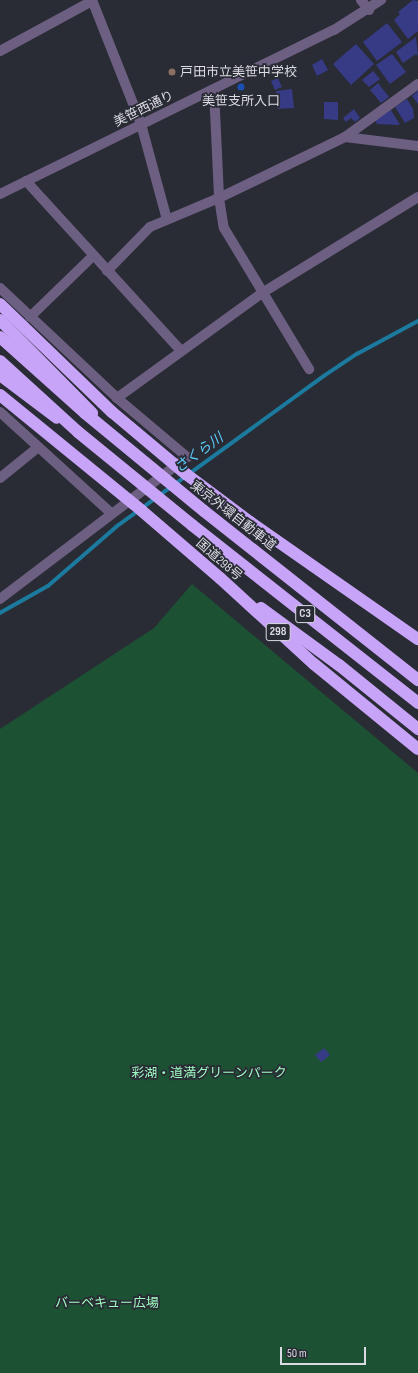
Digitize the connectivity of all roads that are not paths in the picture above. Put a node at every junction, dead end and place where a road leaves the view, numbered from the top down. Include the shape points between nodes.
1 (92, 0) edge
2 (362, 0) edge
3 (382, 0) edge
4 (369, 10) junction
5 (0, 50) edge
6 (418, 84) edge
7 (214, 90) junction
8 (141, 124) junction
9 (345, 137) junction
10 (418, 146) edge
11 (26, 181) junction
12 (0, 194) edge
13 (418, 197) edge
14 (219, 198) junction
15 (168, 220) junction
16 (93, 256) junction
17 (107, 271) junction
18 (0, 288) edge
19 (262, 293) junction
20 (0, 304) edge
21 (30, 317) junction
22 (0, 320) edge
23 (0, 337) edge
24 (181, 351) junction
25 (0, 362) edge
26 (309, 369) dead end
27 (0, 375) edge
28 (0, 395) edge
29 (117, 398) junction
30 (0, 412) edge
31 (78, 432) junction
32 (121, 444) junction
33 (37, 448) junction
34 (175, 466) junction
35 (0, 478) edge
36 (135, 505) junction
37 (111, 513) junction
38 (220, 578) junction
39 (0, 599) edge
40 (375, 611) junction
41 (418, 640) edge
42 (418, 647) edge
43 (418, 680) edge
44 (418, 703) edge
45 (418, 729) edge
46 (418, 749) edge

1 - 5 street
1 - 8 street
2 - 4 street
3 - 4 street, 美笹西通り
4 - 7 street, 美笹西通り
6 - 9 street
7 - 8 street, 美笹西通り
7 - 14 street
8 - 11 street, 美笹西通り
8 - 15 street
9 - 10 street
9 - 14 street
11 - 12 street, 美笹西通り
11 - 16 street
13 - 19 street
14 - 15 street
14 - 19 street via 224,228
15 - 17 street via 150,227
16 - 17 street
16 - 21 street
17 - 24 street
18 - 21 street
19 - 24 street
19 - 26 street
20 - 34 highway via 112,412
21 - 29 street
22 - 32 highway, bridge
23 - 32 highway, 東京外環自動車道 / C3, bridge
24 - 29 street
25 - 31 highway, C3, bridge
27 - 31 highway, bridge
28 - 36 highway, 国道298号 / 298
29 - 34 street via 187,457
30 - 33 street
31 - 44 highway, C3, bridge
32 - 43 highway, 東京外環自動車道 / C3, bridge
33 - 35 street
33 - 37 street
34 - 36 street
34 - 40 highway
36 - 37 street
36 - 38 highway, 国道298号 / 298
37 - 39 street
38 - 45 highway via 339,665
38 - 46 highway, 国道298号 / 298 via 314,664
40 - 41 highway
40 - 42 highway

